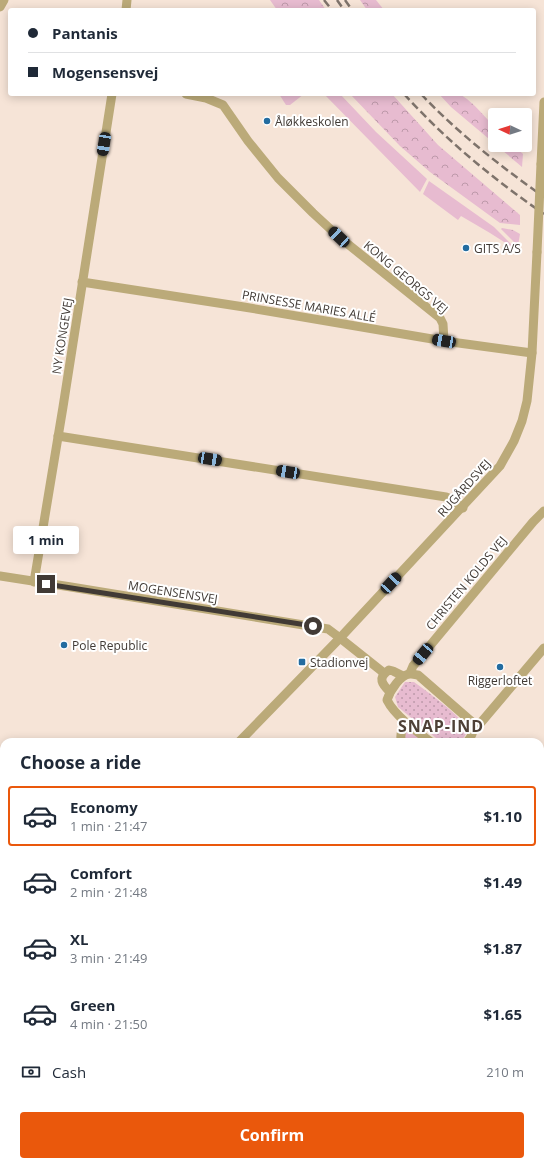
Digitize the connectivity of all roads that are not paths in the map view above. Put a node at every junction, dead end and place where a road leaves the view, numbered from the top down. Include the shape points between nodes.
1 (4, 0) edge
2 (0, 6) edge
3 (112, 96) edge
4 (196, 96) edge
5 (544, 102) edge
6 (82, 282) junction
7 (444, 341) junction
8 (532, 353) junction
9 (58, 436) junction
10 (463, 508) junction
11 (544, 511) edge
12 (0, 576) edge
13 (34, 582) junction
14 (340, 638) junction
15 (544, 648) edge
16 (384, 673) junction
17 (407, 674) junction
18 (390, 692) junction
19 (408, 723) junction
20 (473, 737) edge
21 (243, 738) edge
22 (401, 738) edge
23 (423, 738) edge

1 - 2 street
3 - 6 street, NY KONGEVEJ
4 - 7 street, KONG GEORGS VEJ via 223,105 278,178 313,213 440,318
5 - 8 street, RUGÅRDSVEJ, bridge
6 - 7 street, PRINSESSE MARIES ALLÉ
6 - 9 street, NY KONGEVEJ
7 - 8 street, PRINSESSE MARIES ALLÉ
8 - 10 street, RUGÅRDSVEJ via 527,401 514,441 500,466
9 - 10 street via 446,497
9 - 13 street, NY KONGEVEJ
10 - 14 street, RUGÅRDSVEJ
11 - 17 street, CHRISTEN KOLDS VEJ
12 - 13 street, MOGENSENSVEJ
13 - 14 street, MOGENSENSVEJ via 328,629
14 - 16 street, MOGENSENSVEJ
14 - 21 street, RUGÅRDSVEJ
15 - 20 street via 478,726
16 - 17 street via 389,670
16 - 18 street via 381,679
17 - 18 street, CHRISTEN KOLDS VEJ
17 - 20 street via 418,675 472,722
18 - 19 street via 387,700 391,707
19 - 22 street via 402,729
19 - 23 street

